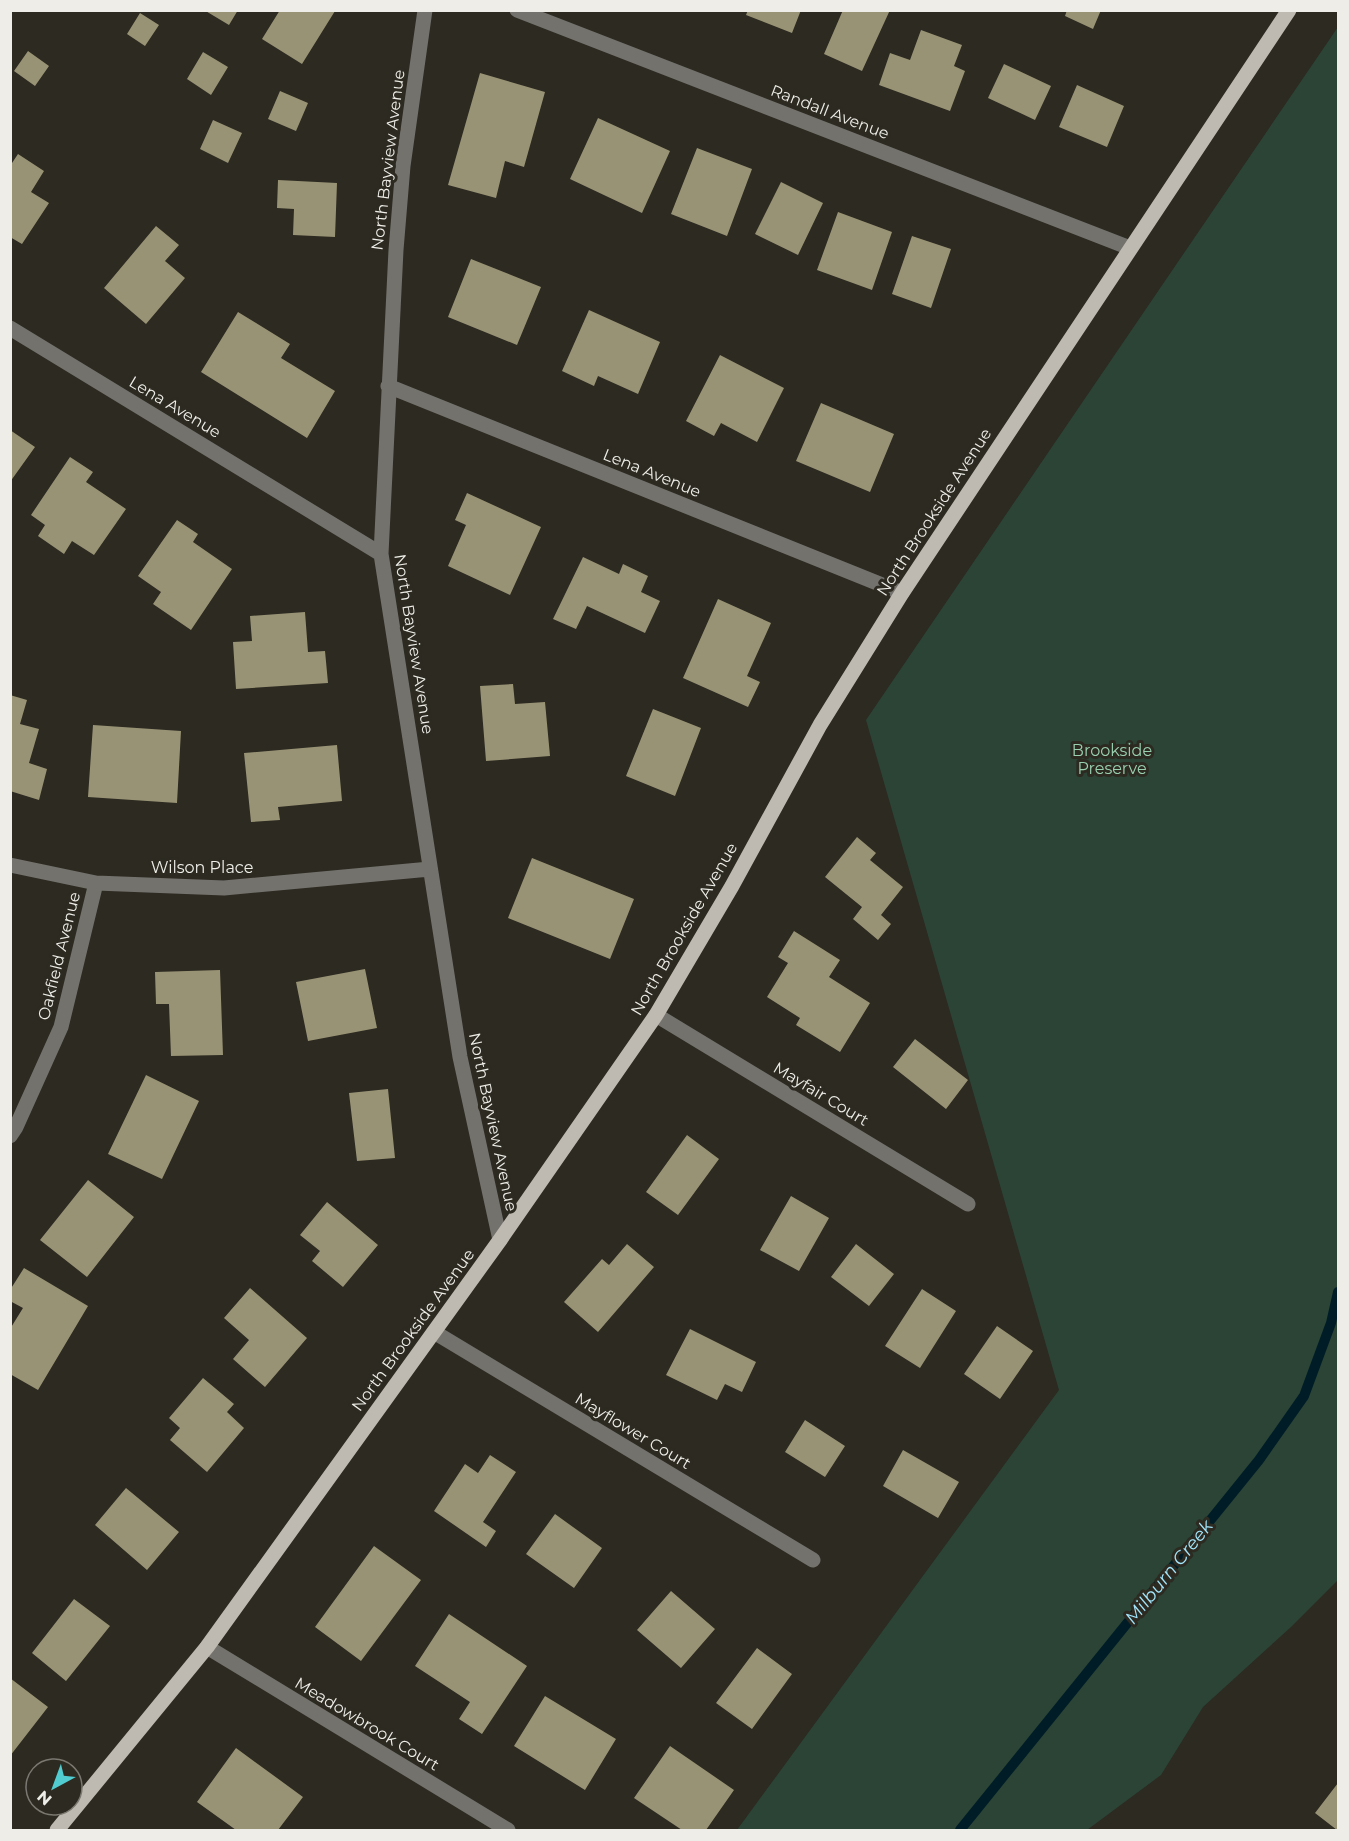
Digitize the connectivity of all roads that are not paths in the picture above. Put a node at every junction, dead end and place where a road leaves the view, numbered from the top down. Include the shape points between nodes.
1 (425, 10) edge
2 (517, 10) edge
3 (1289, 10) edge
4 (1130, 248) junction
5 (10, 328) edge
6 (388, 386) junction
7 (381, 554) junction
8 (902, 593) junction
9 (10, 865) edge
10 (430, 869) junction
11 (96, 883) junction
12 (656, 1015) junction
13 (10, 1136) edge
14 (968, 1204) dead end
15 (500, 1240) junction
16 (434, 1332) junction
17 (813, 1560) dead end
18 (207, 1647) junction
19 (57, 1830) edge
20 (508, 1830) edge

1 - 6 street, North Bayview Avenue via 402,176
2 - 4 street, Randall Avenue
3 - 4 main road, North Brookside Avenue
4 - 8 main road, North Brookside Avenue
5 - 7 street, Lena Avenue
6 - 7 street, North Bayview Avenue
6 - 8 street, Lena Avenue
7 - 10 street, North Bayview Avenue
8 - 12 main road, North Brookside Avenue via 820,725
9 - 11 street, Wilson Place
10 - 11 street, Wilson Place via 224,888
10 - 15 street, North Bayview Avenue via 460,1058
11 - 13 street, Oakfield Avenue via 61,1027
12 - 14 street, Mayfair Court
12 - 15 main road, North Brookside Avenue
15 - 16 main road, North Brookside Avenue
16 - 17 street, Mayflower Court
16 - 18 main road, North Brookside Avenue
18 - 19 main road, North Brookside Avenue
18 - 20 street, Meadowbrook Court

